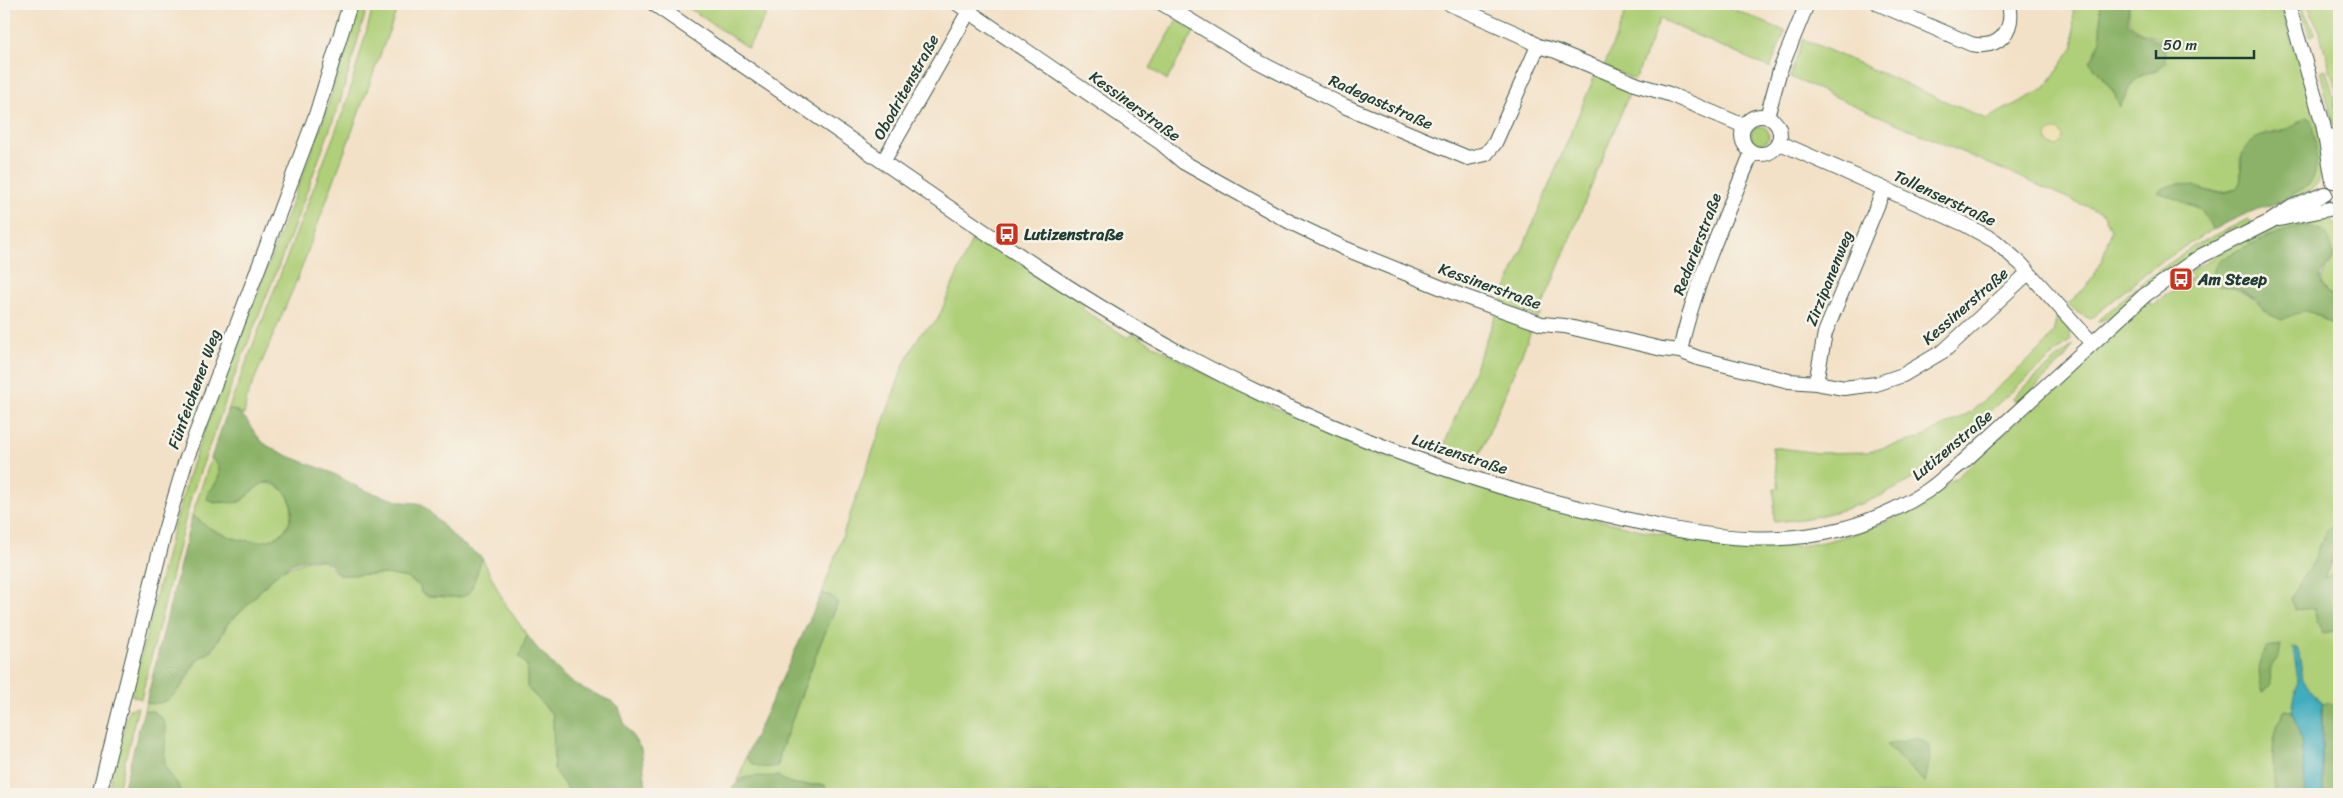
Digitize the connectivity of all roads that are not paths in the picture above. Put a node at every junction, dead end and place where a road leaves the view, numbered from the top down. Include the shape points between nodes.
1 (350, 4) edge
2 (654, 4) edge
3 (1163, 4) edge
4 (1450, 4) edge
5 (1807, 4) edge
6 (1879, 4) edge
7 (2009, 4) edge
8 (2288, 4) edge
9 (967, 6) edge
10 (1538, 46) junction
11 (1767, 117) junction
12 (2323, 124) junction
13 (1744, 126) junction
14 (1778, 142) junction
15 (1752, 152) junction
16 (2339, 158) edge
17 (883, 162) junction
18 (2336, 179) edge
19 (1884, 189) junction
20 (2325, 194) junction
21 (2334, 212) edge
22 (2271, 221) junction
23 (2028, 273) junction
24 (2092, 343) junction
25 (1680, 351) junction
26 (1816, 382) junction
27 (99, 794) edge

1 - 27 street, Fünfeichener Weg via 316,115 185,463
2 - 17 street, Lutizenstraße
3 - 10 street, Radegaststraße via 1255,60 1344,106 1468,158 1486,154 1495,143
4 - 10 street
5 - 11 street via 1780,70
6 - 7 street via 1971,44 1985,46 1996,42 2006,32 2011,18
8 - 12 street
9 - 17 street, Obodritenstraße
9 - 25 street, Kessinerstraße via 1161,143 1183,162 1290,222 1406,274 1528,320 1662,350
10 - 13 street via 1669,94
11 - 13 street via 1756,116
11 - 14 street via 1779,130
12 - 16 street
12 - 18 street
13 - 15 street via 1742,138
14 - 15 street via 1770,152
14 - 19 street, Tollenserstraße
15 - 25 street, Redarierstraße via 1701,276
17 - 24 street, Lutizenstraße via 1088,299 1181,353 1276,402 1380,446 1494,484 1628,520 1708,536 1741,539 1807,537 1870,521 1899,507 1962,463
18 - 20 street
19 - 23 street, Tollenserstraße via 1987,236
19 - 26 street, Zirzipanenweg via 1825,333
20 - 21 street
20 - 22 street, Lutizenstraße via 2292,207
21 - 22 street, Lutizenstraße
22 - 24 street, Lutizenstraße via 2183,268 2145,295
23 - 24 street, Tollenserstraße
23 - 26 street, Kessinerstraße via 1958,339 1934,358 1903,375 1860,387 1844,388
25 - 26 street, Kessinerstraße via 1789,381

